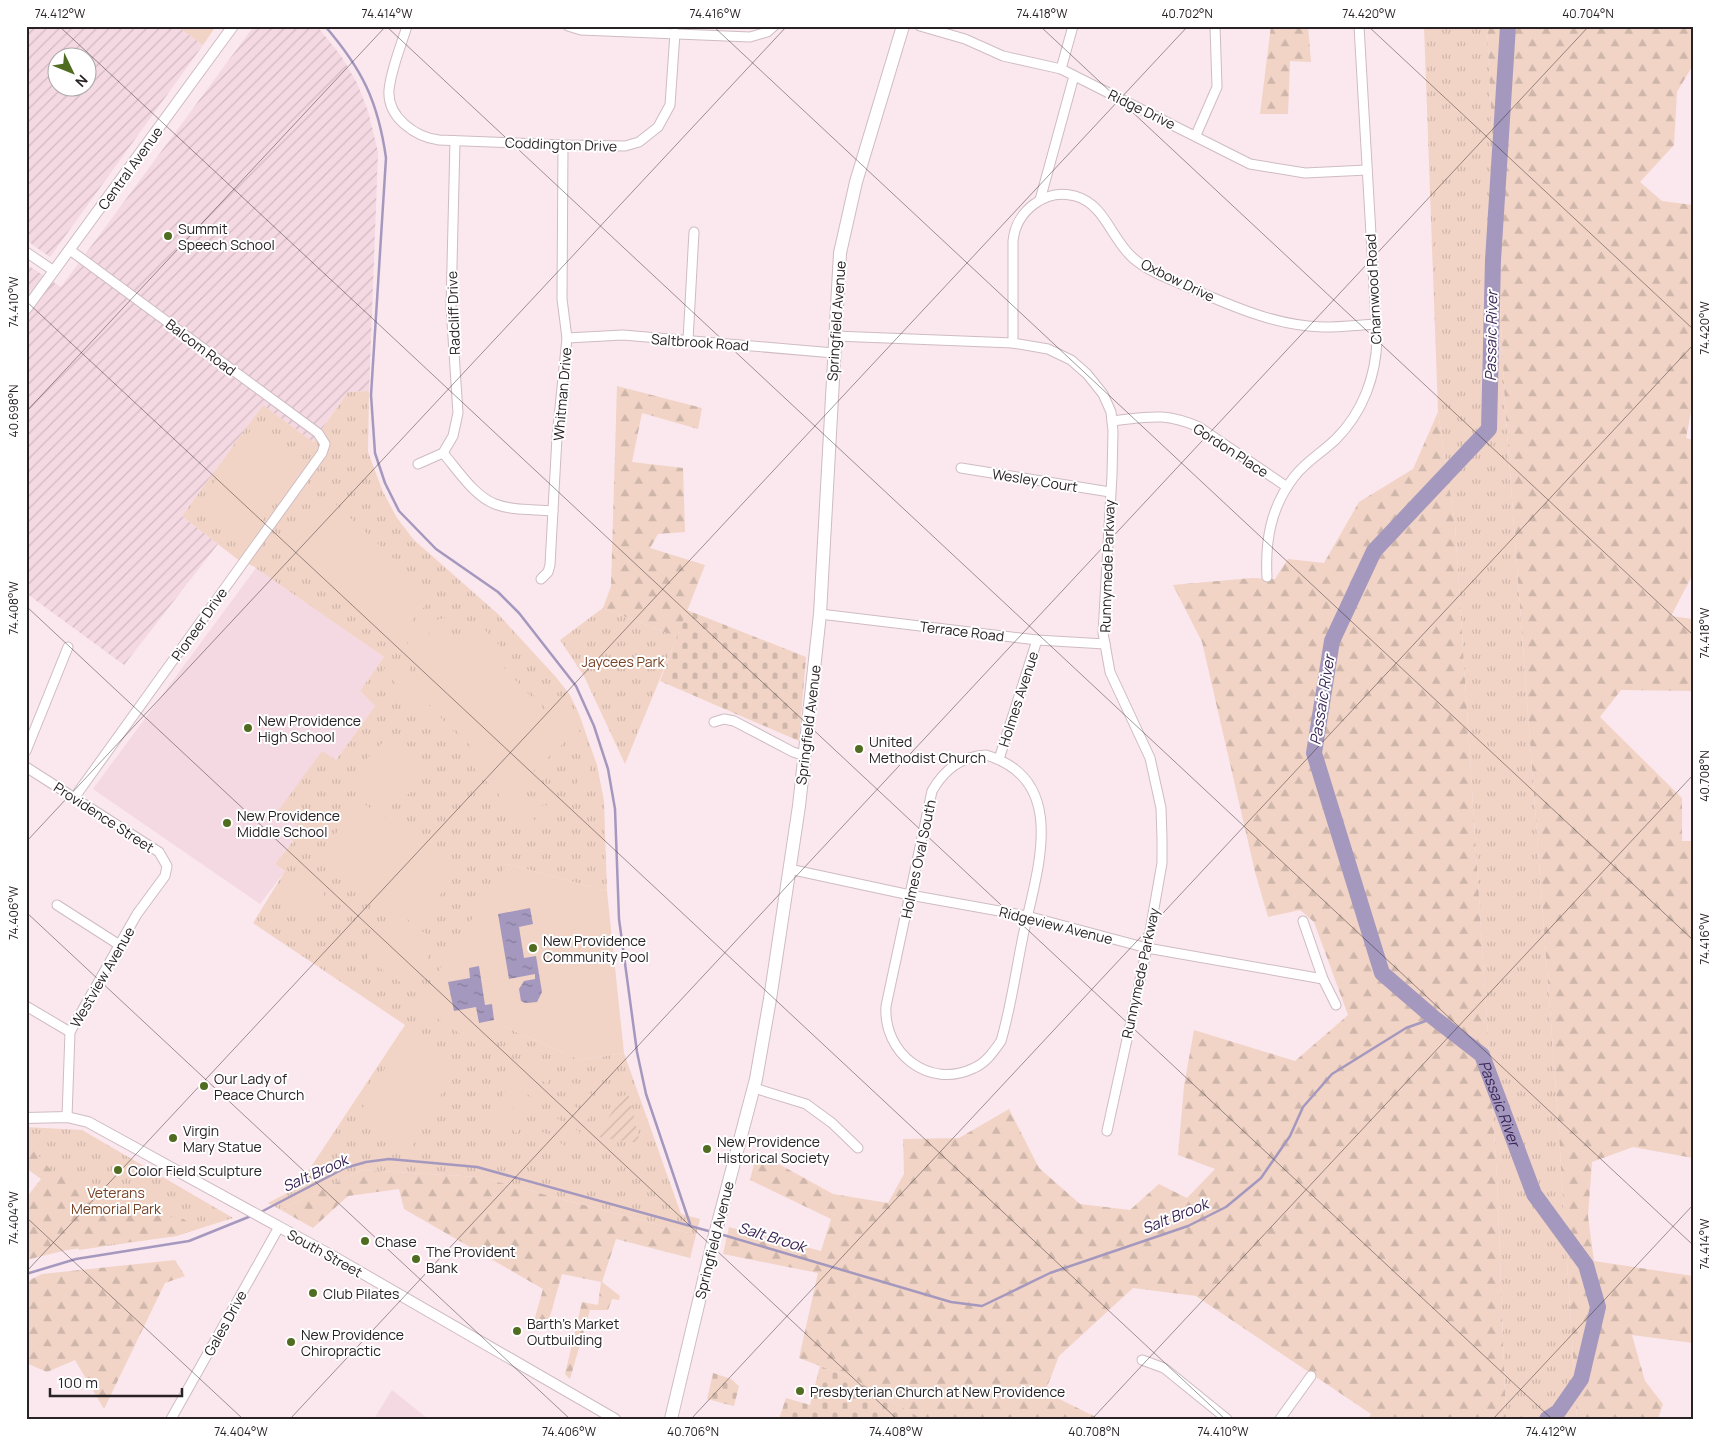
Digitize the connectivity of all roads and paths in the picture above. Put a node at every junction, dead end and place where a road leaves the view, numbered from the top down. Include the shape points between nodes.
1 (233, 26) edge
2 (407, 26) edge
3 (568, 26) edge
4 (774, 26) edge
5 (903, 26) edge
6 (920, 26) edge
7 (1073, 26) edge
8 (1215, 26) edge
9 (1359, 26) edge
10 (675, 33) junction
11 (1061, 69) junction
12 (1074, 76) junction
13 (1196, 135) junction
14 (455, 141) junction
15 (563, 146) junction
16 (1367, 170) junction
17 (1040, 200) junction
18 (694, 232) dead end
19 (70, 250) junction
20 (26, 252) edge
21 (54, 271) junction
22 (26, 309) edge
23 (1376, 324) junction
24 (834, 336) junction
25 (567, 338) junction
26 (688, 340) junction
27 (1013, 343) junction
28 (834, 353) junction
29 (1112, 422) junction
30 (324, 449) joint
31 (443, 452) junction
32 (418, 464) dead end
33 (961, 468) dead end
34 (1288, 487) junction
35 (1110, 492) junction
36 (552, 511) junction
37 (1267, 577) dead end
38 (542, 579) dead end
39 (820, 614) junction
40 (1037, 640) junction
41 (1105, 644) junction
42 (68, 647) dead end
43 (714, 722) dead end
44 (26, 751) edge
45 (804, 756) junction
46 (999, 759) junction
47 (26, 767) edge
48 (74, 798) junction
49 (789, 870) junction
50 (165, 876) joint
51 (910, 895) junction
52 (57, 906) dead end
53 (1027, 916) junction
54 (1303, 921) dead end
55 (120, 946) junction
56 (1146, 948) junction
57 (1323, 979) junction
58 (1336, 1005) dead end
59 (26, 1006) edge
60 (70, 1032) junction
61 (754, 1088) junction
62 (67, 1117) junction
63 (26, 1118) edge
64 (1107, 1131) dead end
65 (858, 1148) dead end
66 (276, 1225) junction
67 (1142, 1360) dead end
68 (1310, 1376) dead end
69 (171, 1419) edge
70 (615, 1419) edge
71 (671, 1419) edge
72 (1227, 1419) edge
73 (1280, 1419) edge

1 - 19 street, Central Avenue
2 - 14 street, Coddington Drive via 389,88 394,110 410,129 424,137
3 - 10 street via 581,30
4 - 10 street via 750,37
5 - 24 main road, Springfield Avenue via 848,213 838,269
6 - 11 street, Ridge Drive via 965,39 1003,56
7 - 11 street
8 - 13 street via 1217,87
9 - 16 street, Charnwood Road
10 - 15 street, Coddington Drive via 670,105 653,133 625,146
11 - 12 street, Ridge Drive
12 - 13 street, Ridge Drive
12 - 17 street
13 - 16 street, Ridge Drive via 1250,164 1305,173
14 - 15 street, Coddington Drive
14 - 31 street, Radcliff Drive via 451,307 458,413 453,436
15 - 25 street, Whitman Drive via 562,299
16 - 23 street, Charnwood Road
17 - 23 street, Oxbow Drive via 1065,195 1085,200 1101,213 1118,242 1141,265 1252,313 1305,326
17 - 27 street via 1021,217 1014,236
18 - 26 street
19 - 21 street, Central Avenue
19 - 30 street, Balcom Road via 318,433 324,440
20 - 21 street
21 - 22 street, Central Avenue
23 - 34 street, Charnwood Road via 1375,363 1362,404 1341,433 1303,466
24 - 27 street, Runnymede Parkway
24 - 28 main road, Springfield Avenue
25 - 26 street, Saltbrook Road via 623,335
25 - 36 street, Whitman Drive
26 - 28 street, Saltbrook Road
27 - 29 street, Runnymede Parkway via 1048,348 1071,360 1098,387 1111,412
28 - 39 main road, Springfield Avenue
29 - 34 street, Gordon Place via 1161,416 1185,421 1199,427
29 - 35 street, Runnymede Parkway
30 - 48 street, Pioneer Drive
31 - 32 street
31 - 36 street via 476,490 494,504
33 - 35 street, Wesley Court
34 - 37 street, Charnwood Road via 1270,527
35 - 41 street, Runnymede Parkway
36 - 38 street, Whitman Drive via 550,565
39 - 40 street, Terrace Road
39 - 45 main road, Springfield Avenue
40 - 41 street, Terrace Road
40 - 46 street, Holmes Avenue
41 - 56 street, Runnymede Parkway via 1110,672 1150,758 1161,808 1162,863
42 - 44 street
43 - 45 street via 734,721
45 - 49 main road, Springfield Avenue
46 - 51 street, Holmes Oval South via 986,755 968,758 948,770 937,782 929,804
46 - 53 street, Holmes Oval South via 1012,765 1024,777 1036,798 1042,821 1042,840
47 - 48 street, Providence Street
48 - 50 street, Providence Street via 159,852 167,866
49 - 51 street, Ridgeview Avenue
49 - 61 main road, Springfield Avenue
50 - 55 street, Westview Avenue via 137,914
51 - 53 street, Ridgeview Avenue
51 - 53 street, Holmes Oval South via 885,1018 900,1053 919,1069 945,1075 976,1068 992,1054 1001,1040
52 - 55 street
53 - 56 street, Ridgeview Avenue
54 - 57 street
55 - 60 street, Westview Avenue
56 - 57 street, Ridgeview Avenue
56 - 64 street, Runnymede Parkway
57 - 58 street
59 - 60 street
60 - 62 street, Westview Avenue
61 - 65 street via 806,1104
61 - 71 main road, Springfield Avenue
62 - 63 street, South Street
62 - 66 street, South Street via 88,1122
66 - 69 street, Gales Drive
66 - 70 street, South Street
67 - 72 street via 1164,1368
68 - 73 street

